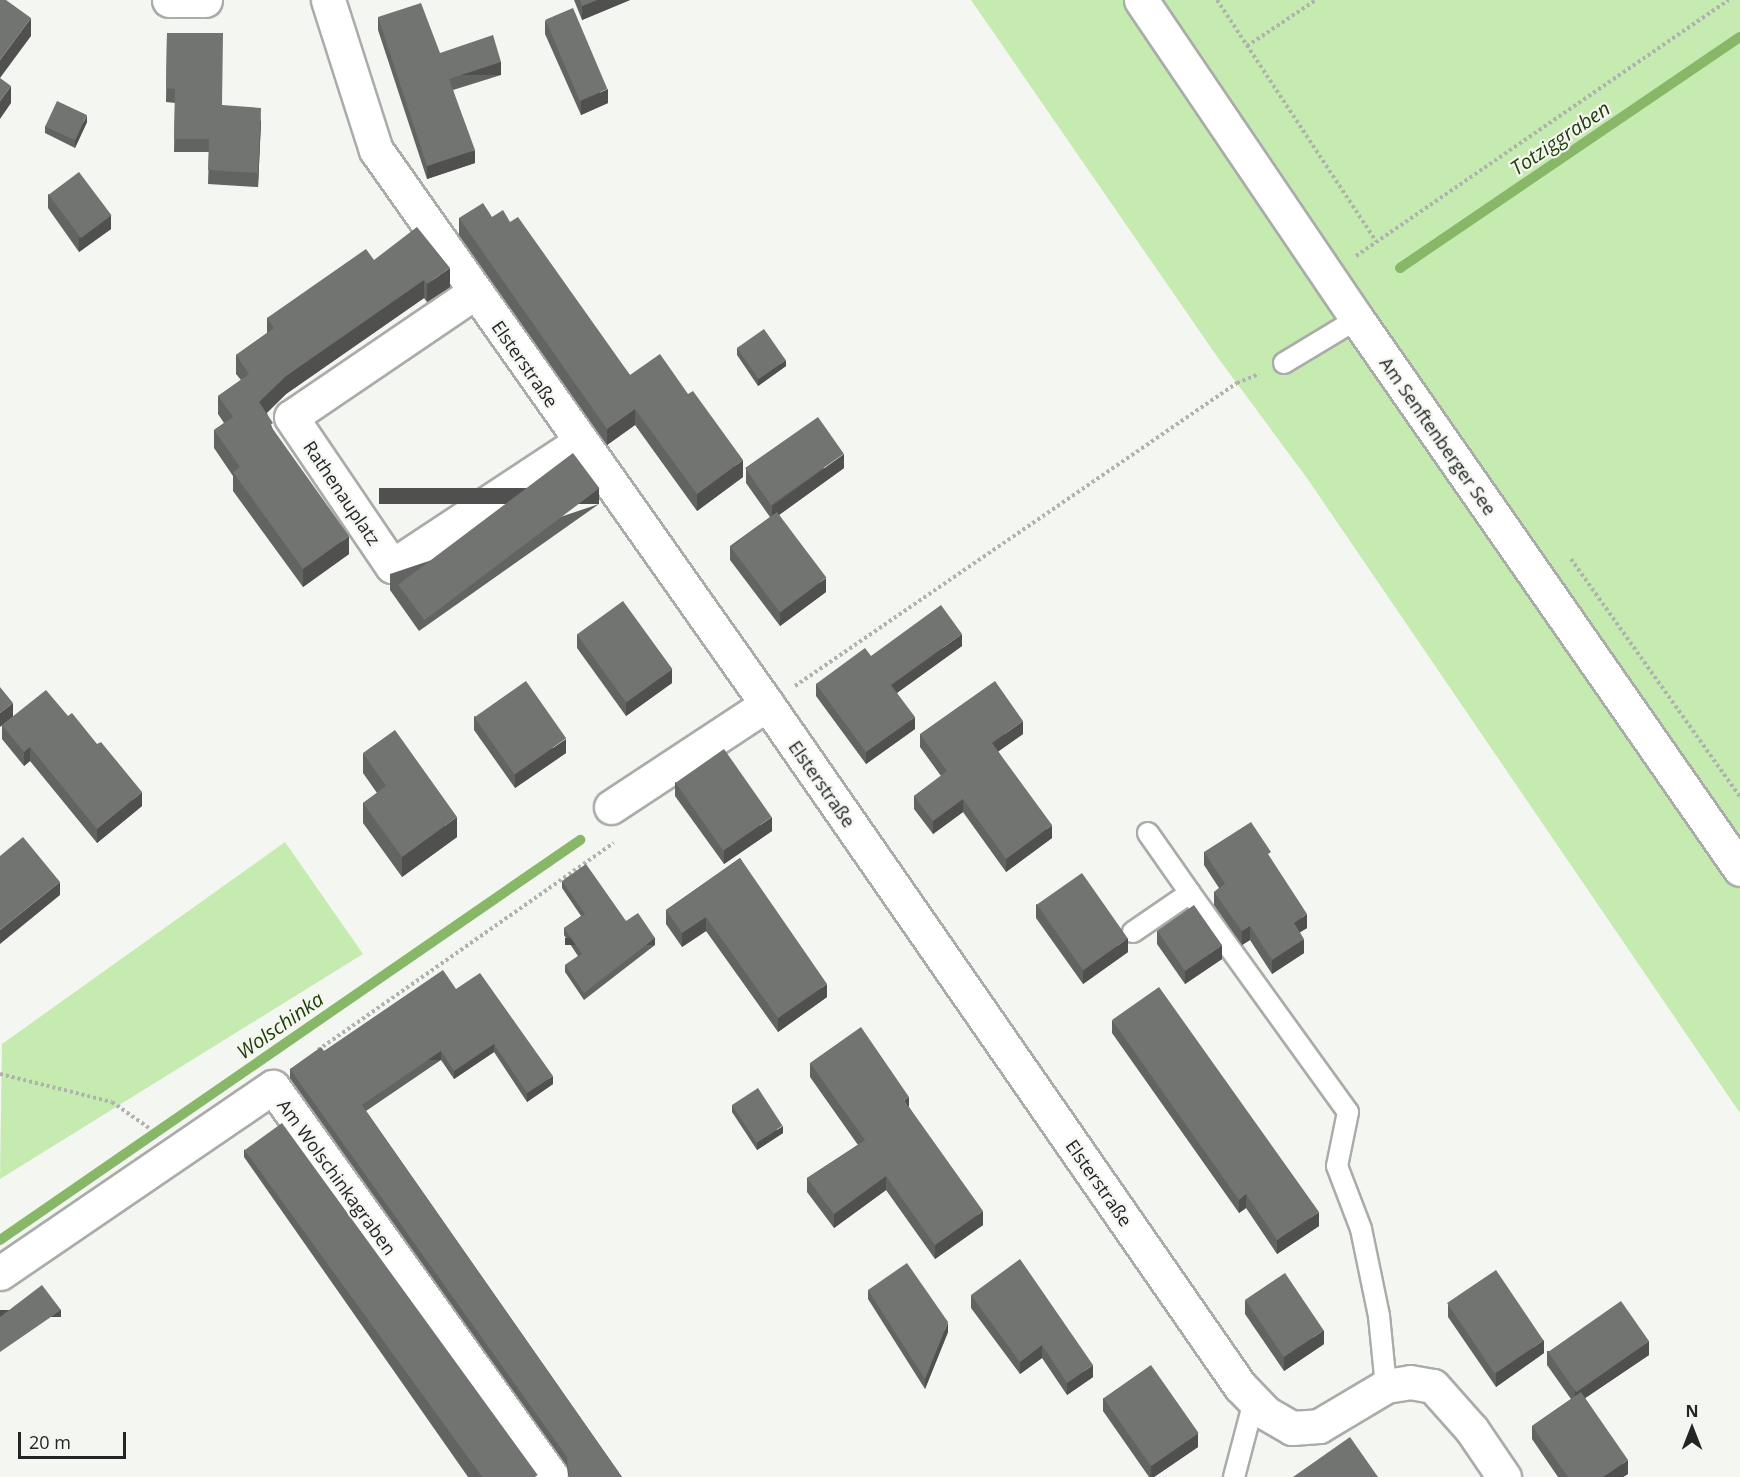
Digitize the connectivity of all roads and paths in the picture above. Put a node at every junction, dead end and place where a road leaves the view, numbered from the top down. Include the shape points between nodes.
1 (170, 0) edge
2 (205, 0) edge
3 (328, 0) edge
4 (1141, 0) edge
5 (1217, 0) edge
6 (1316, 0) edge
7 (1728, 0) edge
8 (1247, 46) junction
9 (1376, 242) junction
10 (1356, 256) dead end
11 (475, 292) junction
12 (1357, 319) junction
13 (1284, 363) joint
14 (580, 442) junction
15 (767, 704) junction
16 (611, 807) joint
17 (1148, 833) dead end
18 (1740, 869) edge
19 (1190, 893) junction
20 (1133, 932) dead end
21 (314, 1052) edge
22 (0, 1074) edge
23 (144, 1122) dead end
24 (0, 1274) edge
25 (1386, 1386) junction
26 (1254, 1401) junction
27 (552, 1477) edge
28 (1234, 1477) edge
29 (1504, 1477) edge

1 - 2 street
3 - 11 street, Elsterstraße via 376,150
4 - 12 street, Am Senftenberger See
5 - 8 path
6 - 8 path
7 - 9 path
8 - 9 path
9 - 10 path
11 - 14 street, Elsterstraße
11 - 14 street, Rathenauplatz via 291,417 392,566
12 - 13 lane
12 - 18 street, Am Senftenberger See
13 - 15 path via 1237,383
14 - 15 street, Elsterstraße
15 - 16 street
15 - 26 street, Elsterstraße
16 - 21 path via 615,843
17 - 19 lane
19 - 20 lane
19 - 25 lane via 1348,1112 1337,1166 1361,1229 1379,1316
22 - 23 path via 112,1102
24 - 27 street, Am Wolschinkagraben via 273,1087
25 - 26 street, Elsterstraße via 1319,1426 1292,1428
25 - 29 street, Elsterstraße via 1410,1382 1433,1386 1472,1430
26 - 28 lane

